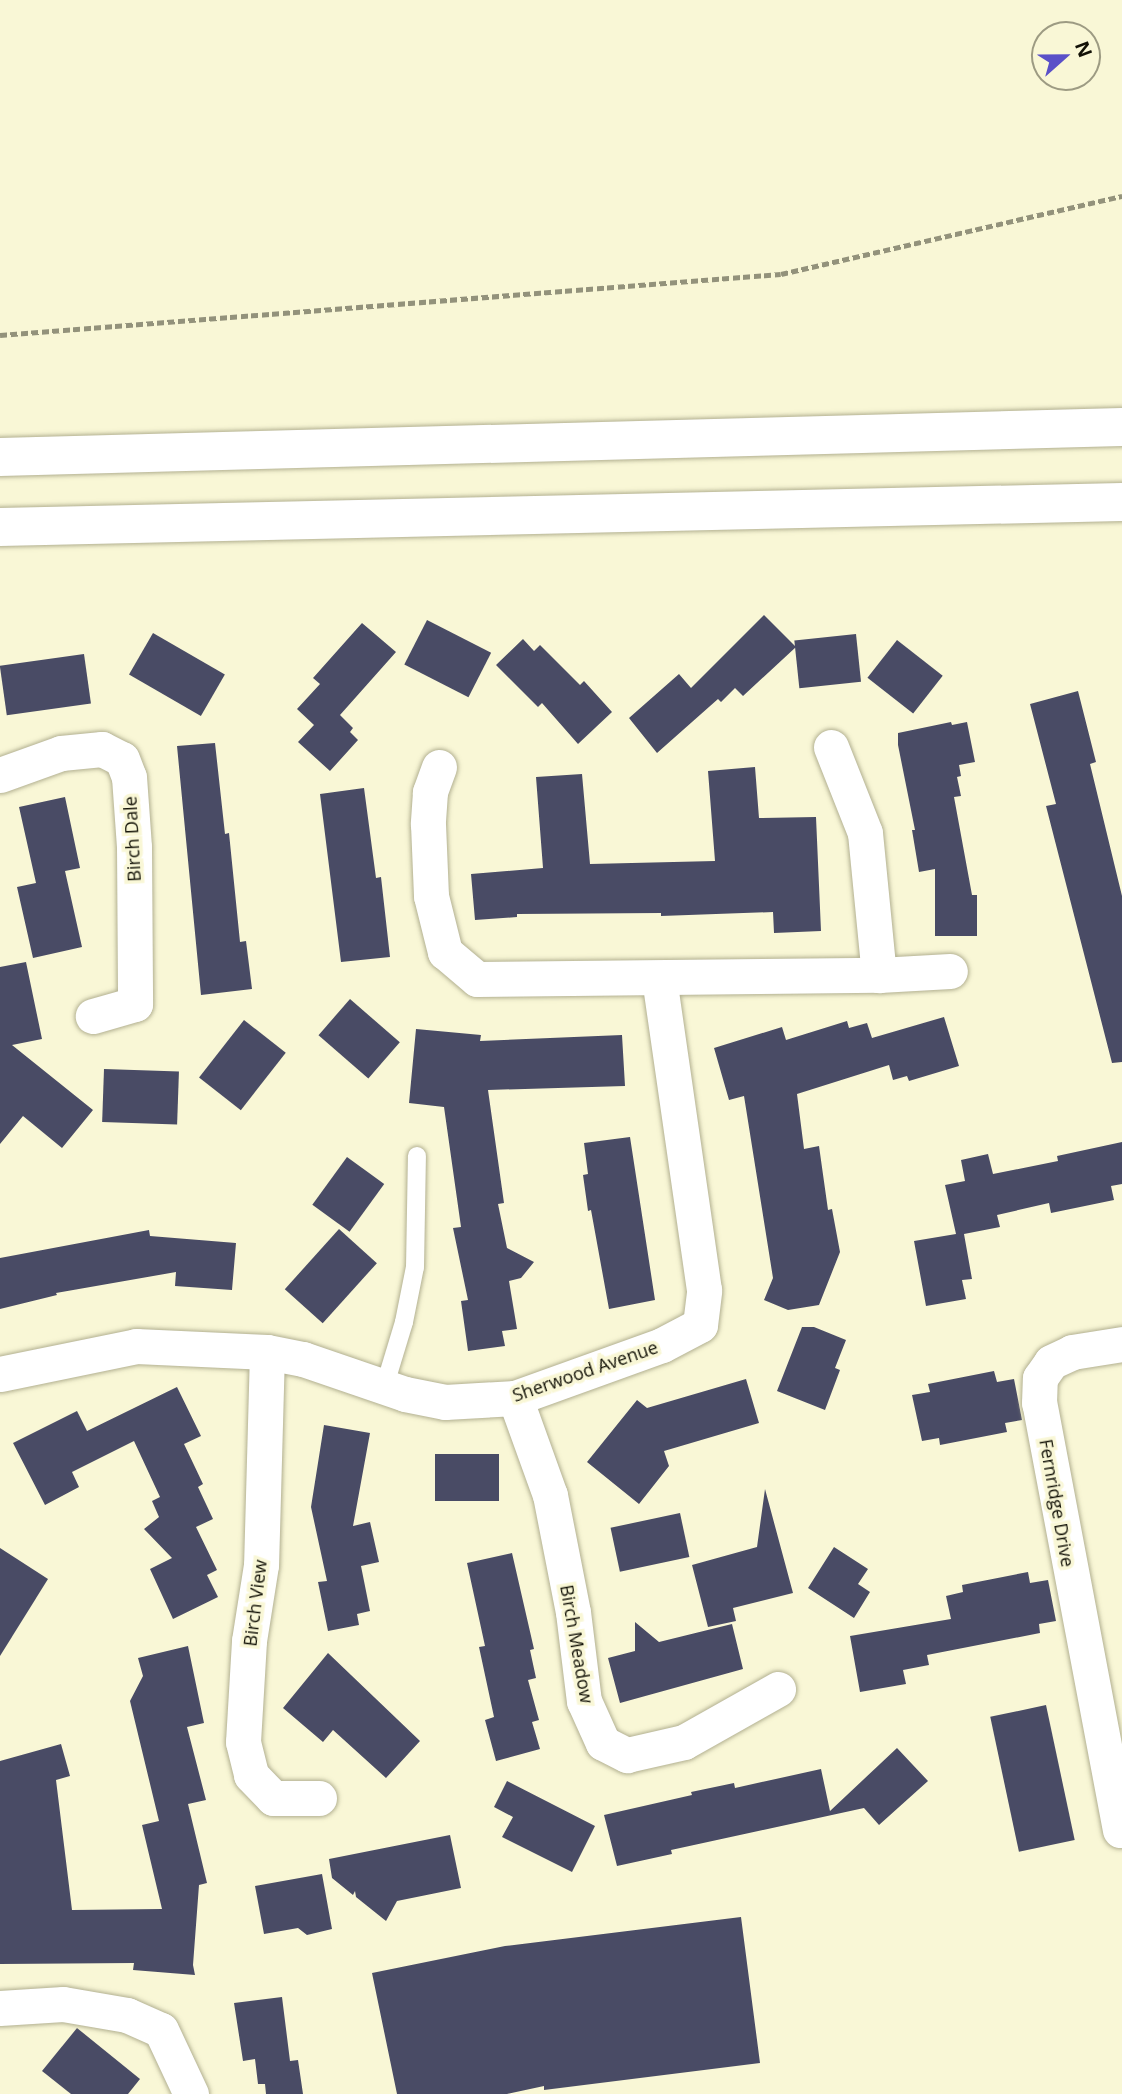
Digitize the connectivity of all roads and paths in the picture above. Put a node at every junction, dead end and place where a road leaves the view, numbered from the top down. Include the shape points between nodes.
1 (1122, 196) edge
2 (0, 335) edge
3 (1122, 427) edge
4 (0, 457) edge
5 (1122, 502) edge
6 (0, 527) edge
7 (831, 747) dead end
8 (439, 767) dead end
9 (0, 775) edge
10 (950, 971) dead end
11 (879, 975) junction
12 (659, 978) junction
13 (93, 1016) dead end
14 (417, 1156) dead end
15 (1122, 1344) edge
16 (267, 1352) junction
17 (0, 1374) edge
18 (384, 1388) junction
19 (515, 1398) junction
20 (778, 1689) dead end
21 (1110, 1715) edge
22 (319, 1798) dead end
23 (1121, 1830) edge
24 (0, 2008) edge
25 (191, 2094) edge

1 - 2 path via 781,274
3 - 4 highway
5 - 6 highway
7 - 11 street via 865,833
8 - 12 street via 430,792 428,824 432,896 444,952 477,979
9 - 13 street, Birch Dale via 61,753 102,749 122,759 129,777 135,1004
10 - 11 street
11 - 12 street
12 - 19 street, Sherwood Avenue via 704,1290 700,1325 662,1345
14 - 18 lane via 415,1267
15 - 21 street, Fernridge Drive via 1072,1352 1051,1362 1041,1378 1039,1403
16 - 17 street, Sherwood Avenue via 136,1346
16 - 18 street, Sherwood Avenue via 303,1359
16 - 22 street, Birch View via 261,1565 248,1641 243,1742 251,1775 273,1798
18 - 19 street, Sherwood Avenue via 445,1402
19 - 20 street, Birch Meadow via 550,1495 573,1612 584,1701 603,1743 627,1755 684,1742
21 - 23 street, Fernridge Drive
24 - 25 street via 63,2004 127,2015 161,2030

